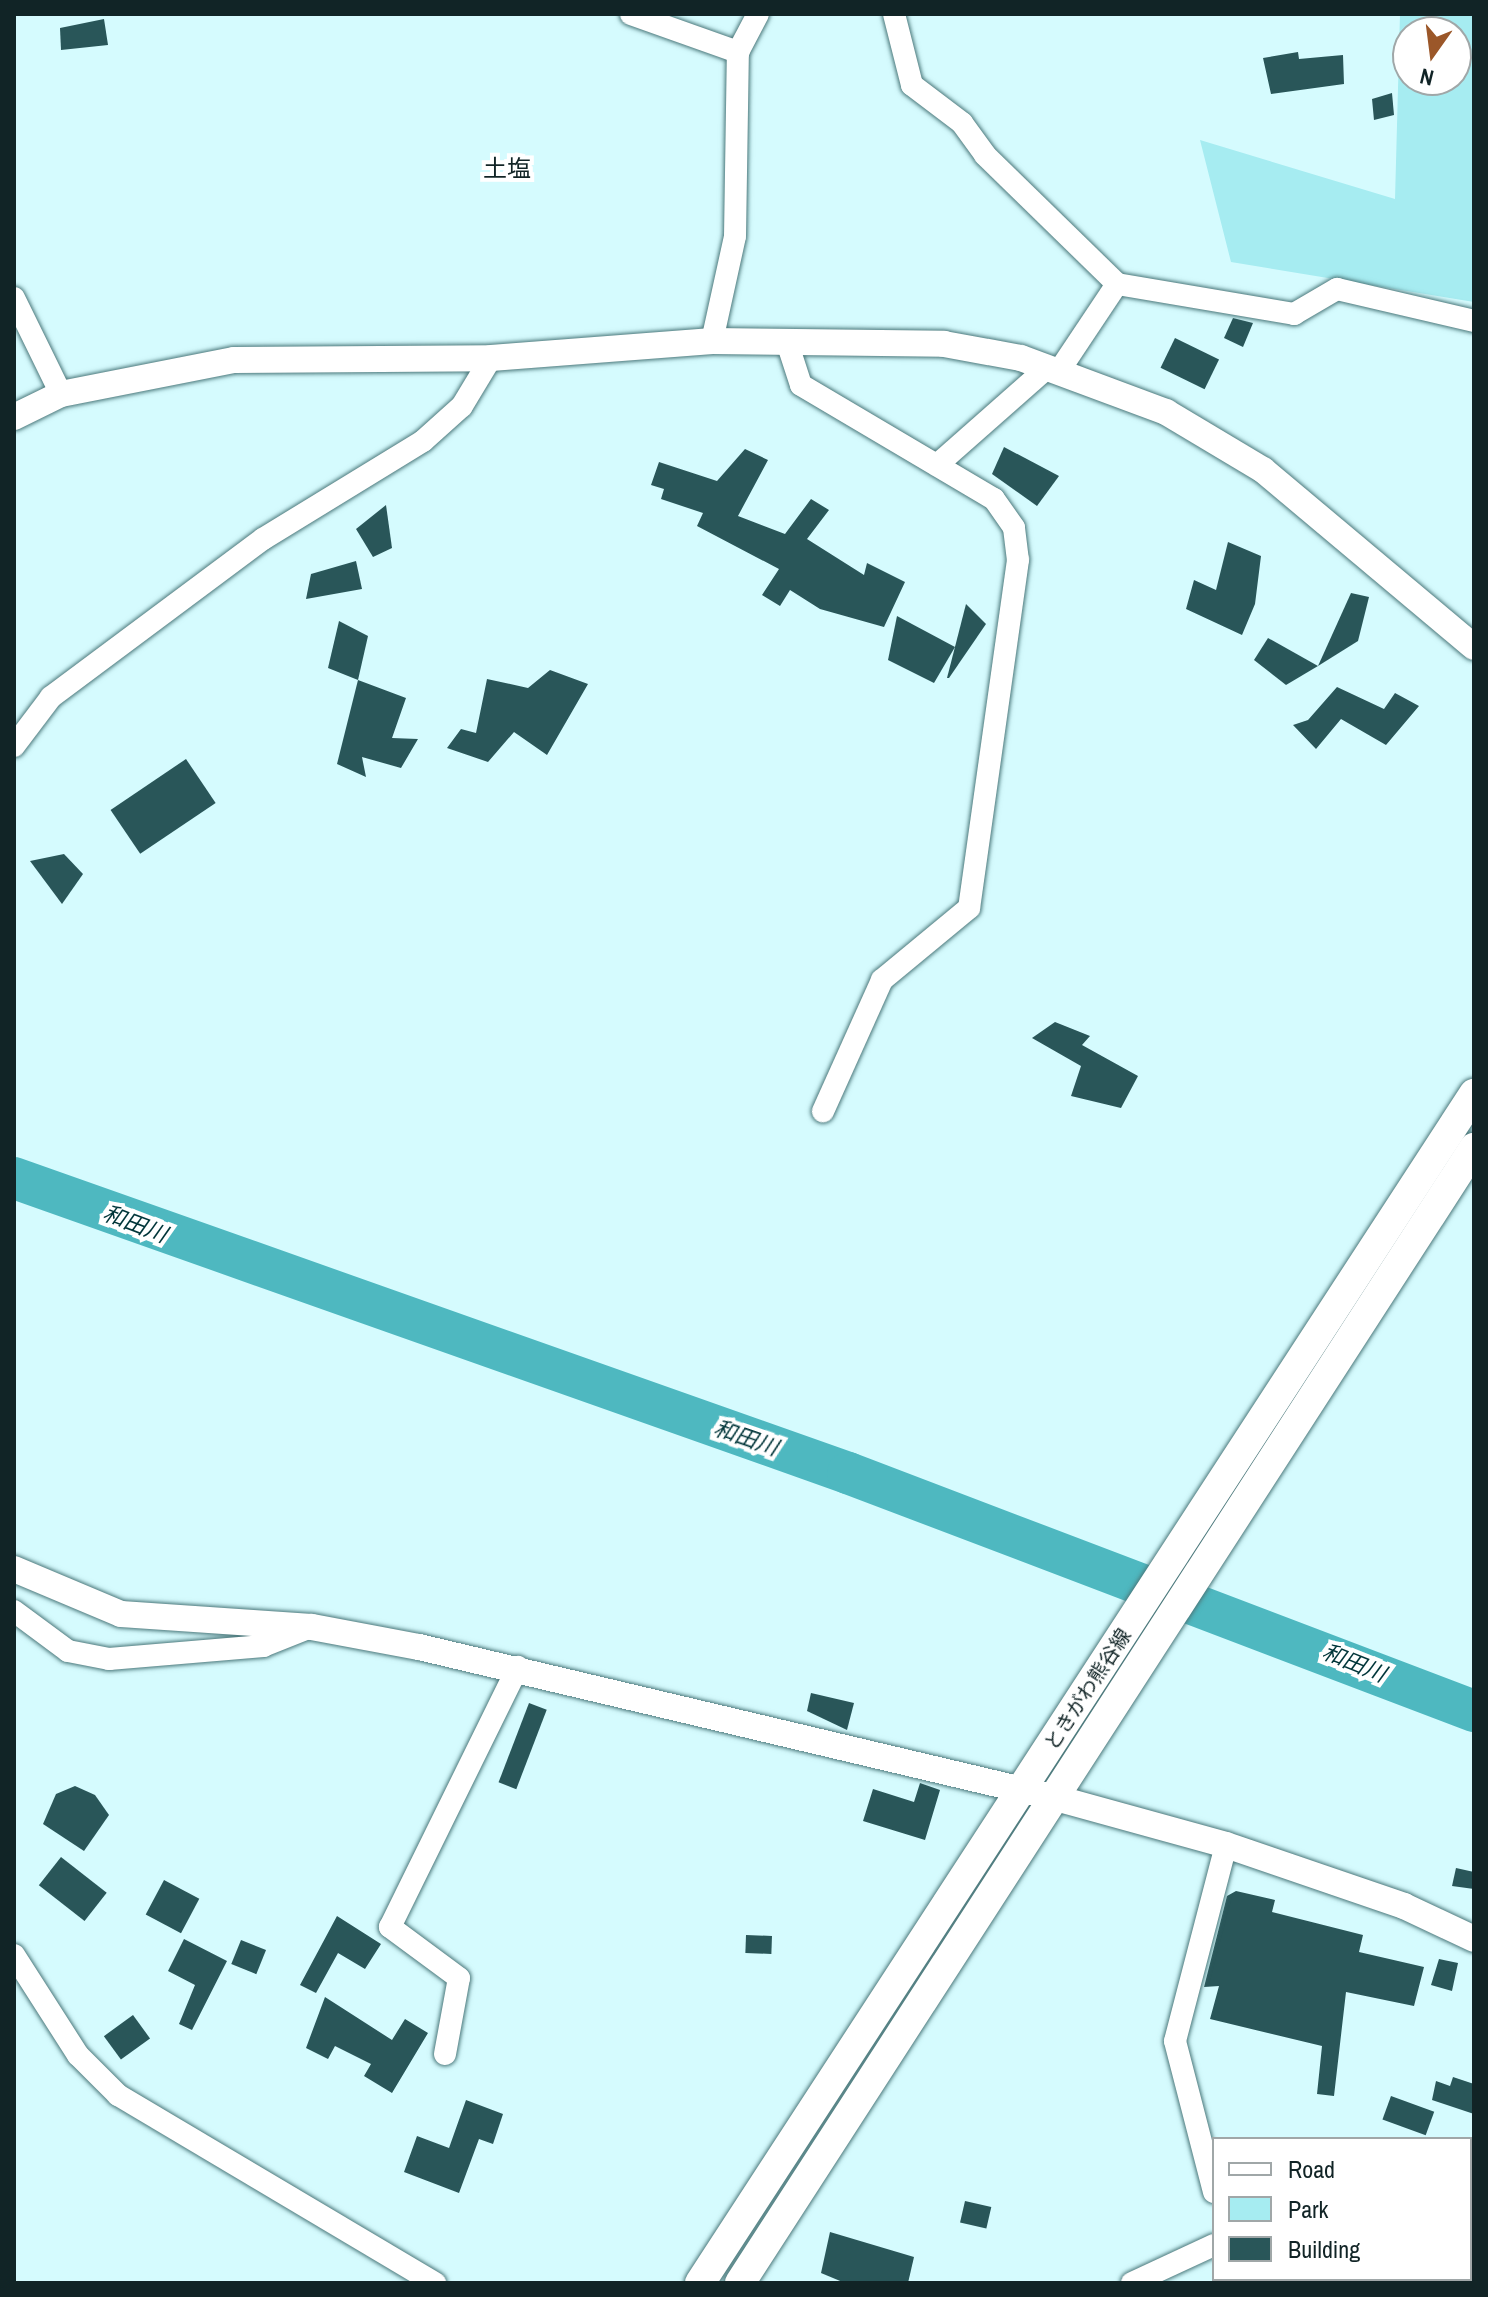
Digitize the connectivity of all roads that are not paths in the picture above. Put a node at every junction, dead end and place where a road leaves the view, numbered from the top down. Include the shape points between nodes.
1 (631, 14) edge
2 (758, 14) edge
3 (894, 14) edge
4 (738, 52) junction
5 (1117, 284) junction
6 (14, 298) edge
7 (1474, 321) edge
8 (712, 341) junction
9 (787, 342) junction
10 (491, 358) junction
11 (1054, 369) junction
12 (61, 394) junction
13 (14, 417) edge
14 (937, 465) junction
15 (1474, 647) edge
16 (14, 746) edge
17 (1474, 1094) edge
18 (823, 1111) dead end
19 (1474, 1148) edge
20 (14, 1569) edge
21 (14, 1611) edge
22 (312, 1627) junction
23 (518, 1667) junction
24 (1021, 1791) junction
25 (1052, 1797) junction
26 (1226, 1845) junction
27 (1474, 1939) edge
28 (14, 1955) edge
29 (445, 2054) dead end
30 (1212, 2184) edge
31 (1212, 2246) edge
32 (435, 2283) edge
33 (700, 2283) edge
34 (740, 2283) edge
35 (1132, 2283) edge

1 - 4 street
2 - 4 street
3 - 5 street via 912,85 962,123 985,155
4 - 8 street via 735,236
5 - 7 street via 1294,314 1337,289
5 - 11 street
6 - 12 street
8 - 9 street
8 - 10 street
9 - 11 street via 944,344
9 - 14 street via 801,385
10 - 12 street via 234,360
10 - 16 street via 462,406 423,441 263,539 51,697
11 - 14 street
11 - 15 street via 1166,412 1263,470
12 - 13 street
14 - 18 street via 994,499 1014,528 1018,560 969,908 882,980
17 - 24 main road, ときがわ熊谷線
19 - 25 main road, ときがわ熊谷線
20 - 22 street via 121,1614
21 - 22 street via 68,1651 109,1659 263,1646
22 - 23 street
23 - 24 street
23 - 29 street via 390,1927 459,1978
24 - 25 street
24 - 33 main road, ときがわ熊谷線
25 - 26 street
25 - 34 main road, ときがわ熊谷線
26 - 27 street via 1404,1906
26 - 30 street via 1175,2041
28 - 32 street via 78,2055 118,2095
31 - 35 street

